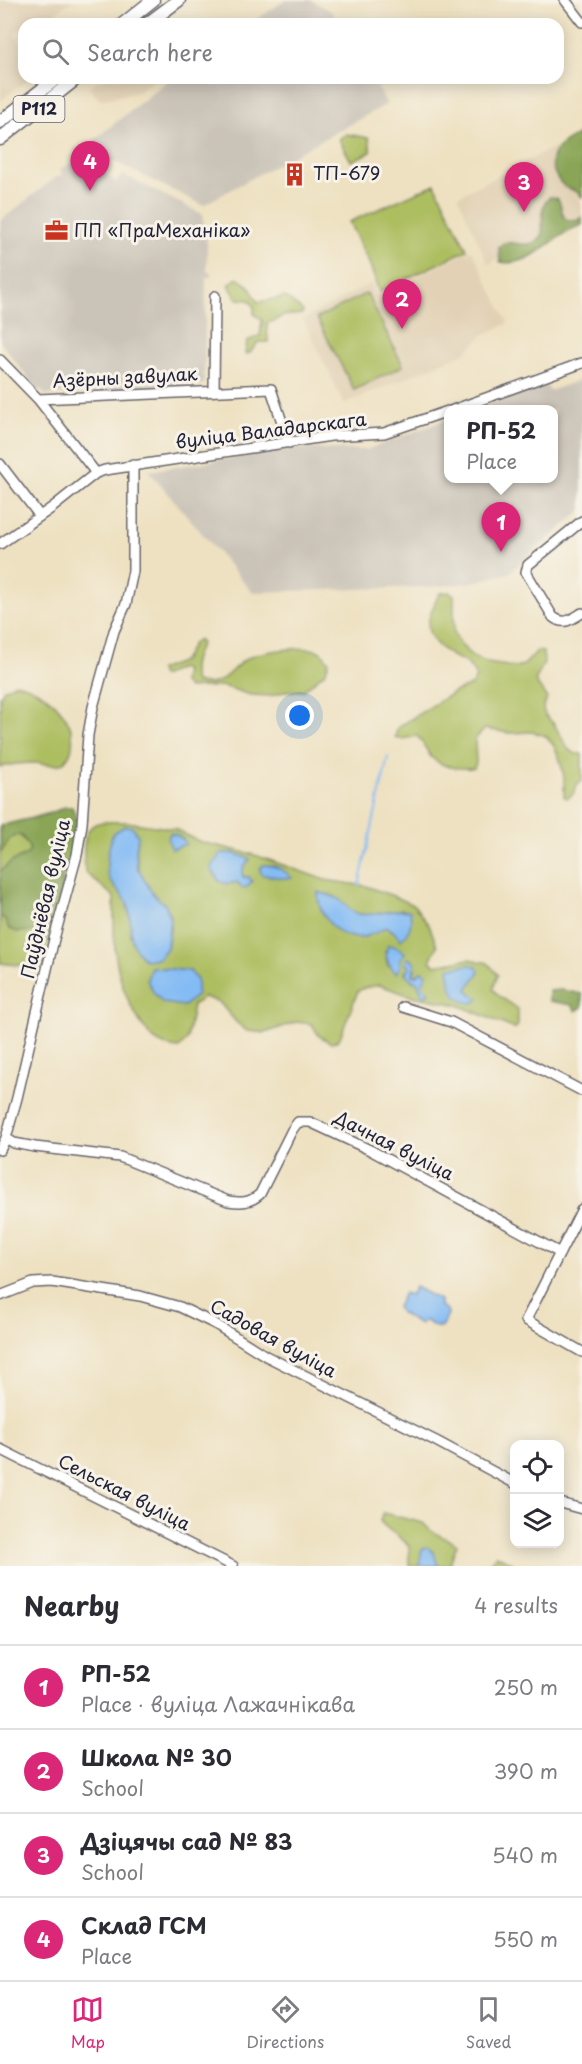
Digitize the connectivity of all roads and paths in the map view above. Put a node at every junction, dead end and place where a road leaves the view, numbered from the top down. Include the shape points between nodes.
1 (153, 0) edge
2 (178, 0) edge
3 (565, 0) edge
4 (130, 18) edge
5 (155, 18) edge
6 (582, 22) edge
7 (49, 84) edge
8 (69, 84) edge
9 (0, 122) edge
10 (0, 139) edge
11 (215, 296) dead end
12 (0, 360) edge
13 (582, 363) edge
14 (214, 391) junction
15 (38, 399) junction
16 (467, 405) edge
17 (444, 412) edge
18 (289, 443) junction
19 (0, 464) edge
20 (133, 465) junction
21 (96, 473) junction
22 (39, 515) junction
23 (582, 520) edge
24 (0, 544) edge
25 (582, 613) edge
26 (403, 1007) dead end
27 (582, 1091) edge
28 (6, 1138) junction
29 (0, 1150) edge
30 (582, 1209) edge
31 (560, 1253) junction
32 (0, 1296) edge
33 (582, 1352) edge
34 (0, 1449) edge
35 (510, 1481) edge
36 (564, 1504) edge
37 (582, 1509) edge
38 (233, 1566) edge

1 - 4 main road
2 - 5 main road
3 - 6 street
7 - 9 main road, Р112
8 - 10 main road, Р112
11 - 14 street, Азёрны завулак
12 - 15 street
13 - 16 street
14 - 15 street, Азёрны завулак
14 - 18 street, Азёрны завулак via 271,389
15 - 21 street
17 - 18 street, вуліца Валадарскага via 384,433
18 - 20 street, вуліца Валадарскага
19 - 22 street
20 - 21 street, вуліца Валадарскага
20 - 28 street, Паўднёвая вуліца via 133,571 93,706 77,855
21 - 22 street
22 - 24 street
23 - 25 street via 528,565 526,572 553,617 562,622
26 - 27 street via 451,1022
28 - 29 street, Паўднёвая вуліца
28 - 31 street, Дачная вуліца via 36,1147 120,1157 228,1201 246,1202 260,1194 298,1122 310,1122 370,1150
30 - 31 street
31 - 33 street via 526,1320
32 - 35 street, Садовая вуліца via 33,1283 52,1282 140,1296 180,1307 266,1356
34 - 38 street, Сельская вуліца
36 - 37 street

